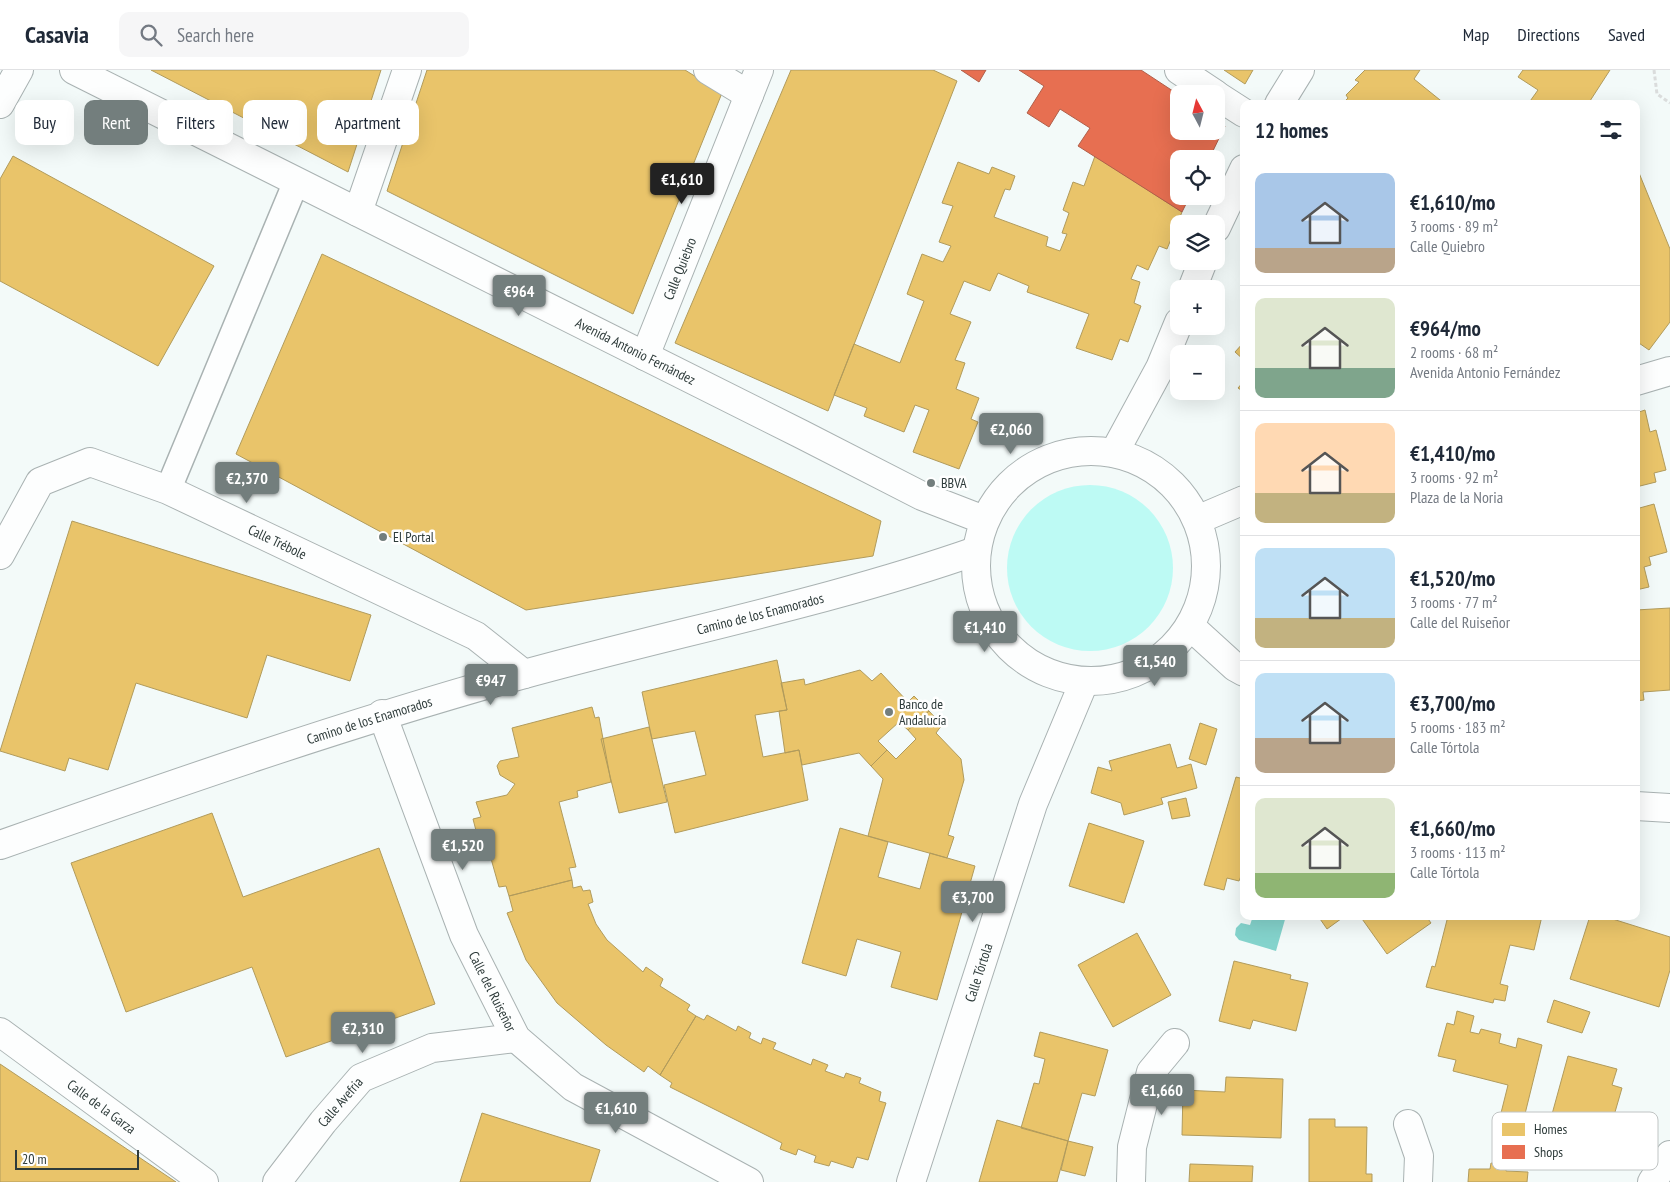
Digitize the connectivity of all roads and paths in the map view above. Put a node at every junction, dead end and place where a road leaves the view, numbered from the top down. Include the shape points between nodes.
1 (19, 70) edge
2 (74, 70) edge
3 (407, 70) edge
4 (708, 70) edge
5 (759, 70) edge
6 (1179, 70) edge
7 (1300, 70) edge
8 (1654, 70) edge
9 (1202, 85) edge
10 (749, 95) junction
11 (1225, 100) edge
12 (1281, 100) edge
13 (1670, 103) edge
14 (0, 104) edge
15 (1240, 110) edge
16 (1240, 177) edge
17 (296, 182) junction
18 (358, 212) junction
19 (1222, 215) edge
20 (1174, 335) edge
21 (645, 356) junction
22 (1670, 371) edge
23 (1640, 380) edge
24 (1114, 453) junction
25 (168, 490) junction
26 (1240, 502) edge
27 (984, 520) junction
28 (1197, 520) junction
29 (976, 551) junction
30 (0, 555) edge
31 (1190, 626) junction
32 (1240, 670) edge
33 (524, 674) junction
34 (1084, 682) junction
35 (382, 714) junction
36 (1640, 806) edge
37 (1670, 808) edge
38 (0, 845) edge
39 (0, 1032) edge
40 (516, 1038) junction
41 (1175, 1043) dead end
42 (1408, 1124) dead end
43 (1670, 1155) edge
44 (204, 1182) edge
45 (277, 1182) edge
46 (749, 1182) edge
47 (912, 1182) edge
48 (1131, 1182) edge
49 (1418, 1182) edge
50 (1652, 1182) edge

1 - 14 street
2 - 17 street, Avenida Antonio Fernández
3 - 18 street
4 - 10 street
5 - 10 street, Calle Quiebro
6 - 9 street
7 - 12 street
8 - 13 path via 1657,94
10 - 21 street, Calle Quiebro
11 - 15 street
16 - 19 street
17 - 18 street, Avenida Antonio Fernández
17 - 25 street
18 - 21 street, Avenida Antonio Fernández
20 - 24 street via 1160,368
21 - 27 street, Avenida Antonio Fernández via 922,496
22 - 23 street
24 - 27 street via 1082,451 1052,458 1023,472 1000,494
24 - 28 street via 1140,462 1164,476 1183,496
25 - 30 street, Calle Trébole via 90,462 48,478 40,482
25 - 33 street, Calle Trébole via 476,636
26 - 28 street
27 - 29 street
28 - 31 street via 1205,546 1207,573 1202,601
29 - 33 street, Camino de los Enamorados via 912,574
29 - 34 street via 976,583 984,613 1001,640 1024,661 1052,675
31 - 32 street
31 - 34 street via 1170,650 1144,668 1115,679
33 - 35 street, Camino de los Enamorados
34 - 47 street, Calle Tórtola via 1033,804
35 - 38 street, Camino de los Enamorados via 233,762
35 - 40 street, Calle del Ruiseñor via 464,935
36 - 37 street
39 - 44 street, Calle de la Garza
40 - 45 street, Calle Avefria via 432,1048 361,1078
40 - 46 street, Calle del Ruiseñor via 573,1087
41 - 48 street via 1151,1072 1132,1147
42 - 49 street via 1419,1156
43 - 50 street

